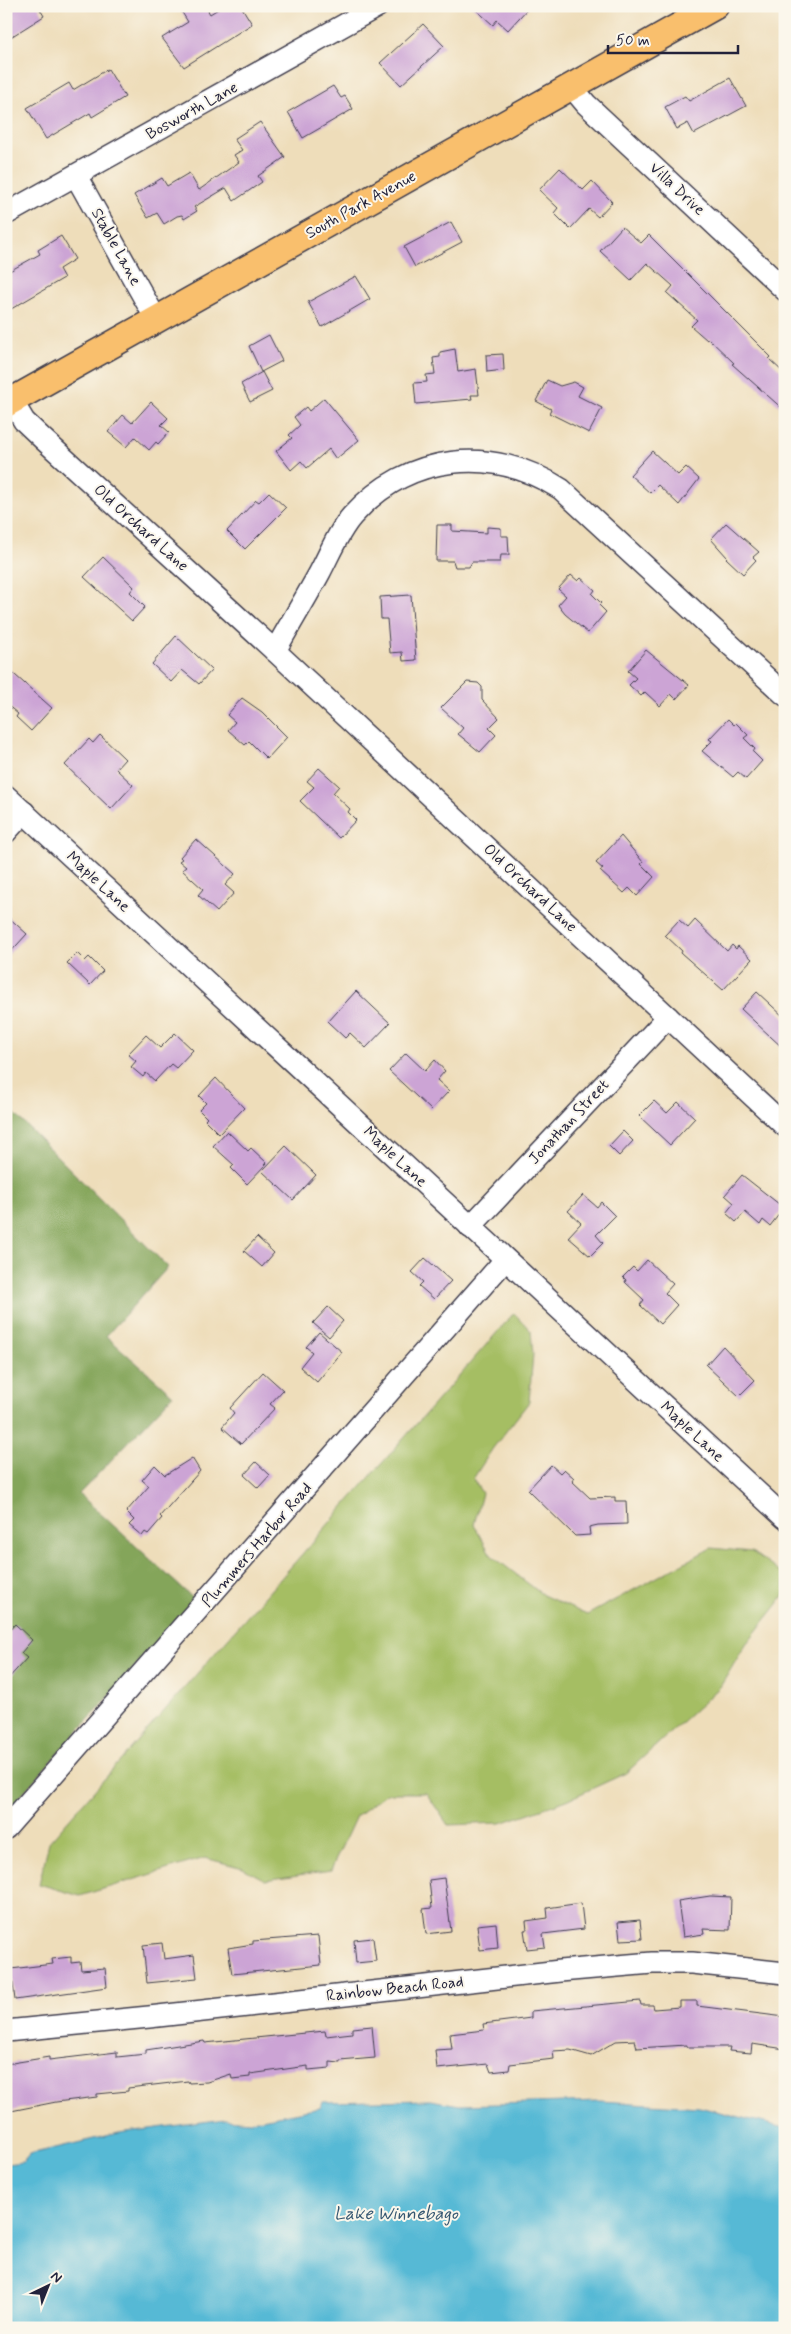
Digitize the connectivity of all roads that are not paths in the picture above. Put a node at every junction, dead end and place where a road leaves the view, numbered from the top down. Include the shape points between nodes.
1 (378, 6) edge
2 (715, 6) edge
3 (571, 86) junction
4 (76, 176) junction
5 (6, 214) edge
6 (785, 290) edge
7 (156, 319) junction
8 (9, 402) edge
9 (275, 651) junction
10 (785, 696) edge
11 (6, 796) edge
12 (24, 812) junction
13 (6, 832) edge
14 (668, 1017) junction
15 (785, 1126) edge
16 (470, 1227) junction
17 (505, 1260) junction
18 (785, 1518) edge
19 (6, 1828) edge
20 (785, 1973) edge
21 (6, 2031) edge

1 - 4 street, Bosworth Lane
2 - 3 main road, South Park Avenue
3 - 6 street, Villa Drive via 586,104
3 - 7 main road, South Park Avenue
4 - 5 street, Bosworth Lane
4 - 7 street, Stable Lane
7 - 8 main road, South Park Avenue
8 - 9 street, Old Orchard Lane via 43,439
9 - 10 street via 342,530 364,504 395,480 428,467 458,460 485,461 517,467 561,489
9 - 14 street, Old Orchard Lane
11 - 12 street, Maple Lane
12 - 13 street
12 - 16 street, Maple Lane
14 - 15 street, Old Orchard Lane
14 - 16 street, Jonathan Street
16 - 17 street, Maple Lane
17 - 18 street, Maple Lane
17 - 19 street, Plummers Harbor Road
20 - 21 street, Rainbow Beach Road via 692,1963 652,1963 560,1970

